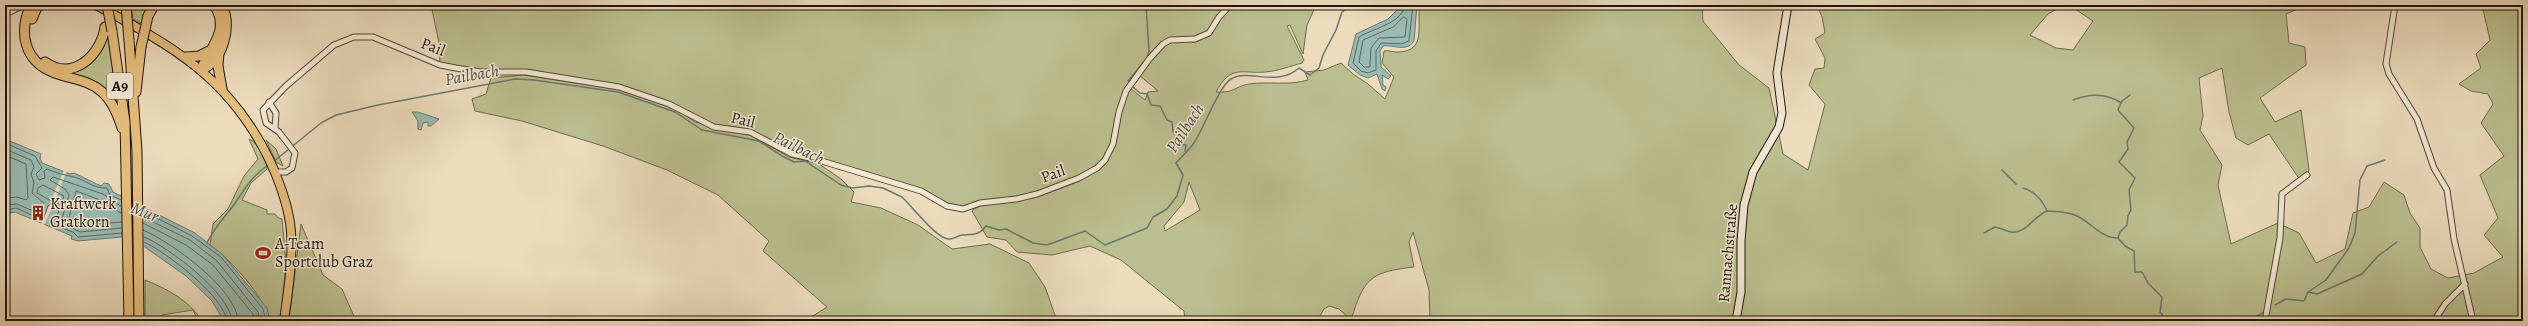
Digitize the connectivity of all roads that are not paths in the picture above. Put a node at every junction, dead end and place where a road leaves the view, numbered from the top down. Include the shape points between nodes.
1 (20, 5) edge
2 (31, 5) edge
3 (38, 5) edge
4 (96, 5) edge
5 (107, 5) edge
6 (126, 5) edge
7 (154, 5) edge
8 (214, 5) edge
9 (222, 5) edge
10 (1230, 5) edge
11 (1788, 5) edge
12 (2395, 5) edge
13 (5, 14) edge
14 (109, 29) junction
15 (215, 52) junction
16 (186, 58) junction
17 (202, 70) junction
18 (222, 89) junction
19 (269, 102) junction
20 (135, 105) junction
21 (275, 128) junction
22 (125, 142) junction
23 (272, 166) junction
24 (2307, 175) dead end
25 (2465, 284) junction
26 (129, 321) edge
27 (140, 321) edge
28 (284, 321) edge
29 (1736, 321) edge
30 (2265, 321) edge
31 (2434, 321) edge
32 (2473, 321) edge

1 - 13 street
2 - 22 highway via 24,30 25,42 31,55 48,70 88,83 101,91 112,104
3 - 14 highway via 30,25 31,42 37,55 54,66 74,68 92,58
4 - 16 main road via 157,38
5 - 14 highway
6 - 20 highway, A9, bridge
7 - 20 highway, bridge via 148,16 140,47
8 - 15 highway via 219,14 221,28
9 - 15 highway via 227,28
10 - 19 street, Pail via 1209,33 1196,39 1170,40 1150,58 1126,91 1118,112 1113,144 1097,168 1079,178 1037,194 980,203 963,209 947,206 921,191 792,154 750,132 714,127 669,104 619,86 526,72 481,72 456,68 373,37 354,36 334,45
11 - 29 street, Rannachstraße via 1777,73 1782,113 1779,127 1753,172 1744,205 1741,292
12 - 25 street via 2386,64 2389,74 2417,119 2434,168 2447,190 2454,239
14 - 22 highway, A9 via 124,115
15 - 16 highway
15 - 17 highway
15 - 18 highway
16 - 17 main road
17 - 18 main road
18 - 23 main road via 250,125
19 - 21 street via 276,113
19 - 21 street via 263,110 264,120 270,127
20 - 27 highway, A9
21 - 23 street via 294,153 292,168 286,172
22 - 26 highway, A9
23 - 28 main road via 283,195 291,229 291,260
24 - 30 street via 2282,194 2280,238
25 - 31 street via 2445,304
25 - 32 street

